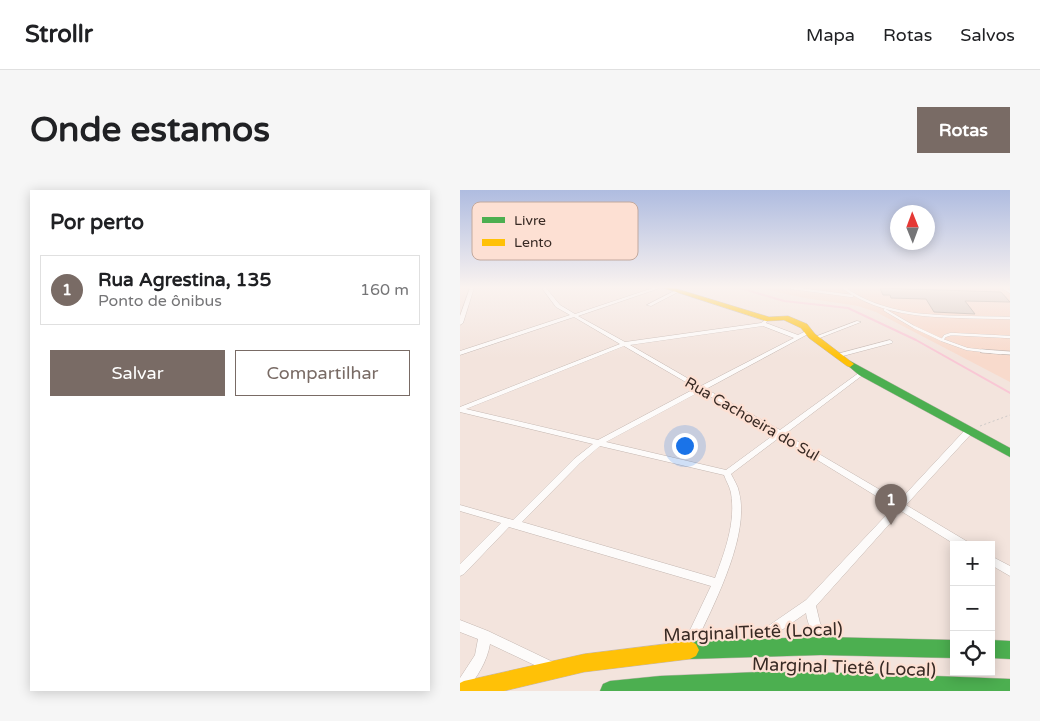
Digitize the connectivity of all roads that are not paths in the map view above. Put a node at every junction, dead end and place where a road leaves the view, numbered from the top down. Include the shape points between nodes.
1 (568, 311) edge
2 (590, 311) edge
3 (737, 311) edge
4 (887, 311) edge
5 (900, 311) edge
6 (576, 316) junction
7 (1010, 318) edge
8 (766, 321) junction
9 (859, 322) dead end
10 (812, 335) junction
11 (797, 337) junction
12 (1010, 337) edge
13 (942, 340) junction
14 (890, 342) dead end
15 (625, 344) junction
16 (460, 353) edge
17 (1010, 353) edge
18 (839, 355) junction
19 (862, 374) junction
20 (699, 389) junction
21 (460, 410) edge
22 (968, 431) junction
23 (782, 435) junction
24 (600, 442) junction
25 (1010, 453) edge
26 (727, 473) junction
27 (899, 507) junction
28 (460, 508) edge
29 (510, 524) junction
30 (958, 541) edge
31 (995, 562) edge
32 (460, 571) edge
33 (1010, 571) edge
34 (717, 583) junction
35 (810, 604) junction
36 (460, 626) edge
37 (484, 635) junction
38 (749, 646) junction
39 (830, 646) junction
40 (950, 649) edge
41 (995, 649) edge
42 (686, 650) junction
43 (1010, 650) edge
44 (554, 668) junction
45 (678, 683) junction
46 (460, 688) edge
47 (1010, 689) edge
48 (464, 691) edge
49 (610, 691) edge
50 (645, 691) edge

1 - 6 street, Rua Cachoeira do Sul
2 - 6 street
3 - 8 main road
4 - 13 lane
5 - 7 lane
6 - 15 street, Rua Cachoeira do Sul
6 - 16 street
8 - 10 main road via 790,320 804,326
8 - 11 street
8 - 15 street
9 - 10 street
10 - 11 street
10 - 18 main road
11 - 20 street
12 - 13 lane via 951,334
13 - 17 lane via 970,350
14 - 18 street
15 - 20 street, Rua Cachoeira do Sul
15 - 21 street
18 - 19 main road
19 - 22 main road
19 - 23 street
20 - 23 street, Rua Cachoeira do Sul
20 - 24 street
21 - 24 street
22 - 25 main road
22 - 27 street
23 - 26 street
23 - 27 street, Rua Cachoeira do Sul
24 - 26 street
24 - 29 street via 578,458 536,505
26 - 34 street via 737,493 737,524
27 - 30 street, Rua Cachoeira do Sul
27 - 35 street
28 - 29 street
29 - 32 street
29 - 34 street
31 - 33 street
34 - 42 street
35 - 38 street
35 - 39 street via 817,632
36 - 37 street
37 - 44 street
37 - 46 street via 485,647 480,660
38 - 39 main road, MarginalTietê (Local)
38 - 42 main road, MarginalTietê (Local)
39 - 40 main road, MarginalTietê (Local)
41 - 43 main road
42 - 44 main road, MarginalTietê (Local)
44 - 48 main road, MarginalTietê (Local)
45 - 47 main road, Marginal Tietê (Local) via 842,681
45 - 49 main road
45 - 50 main road

